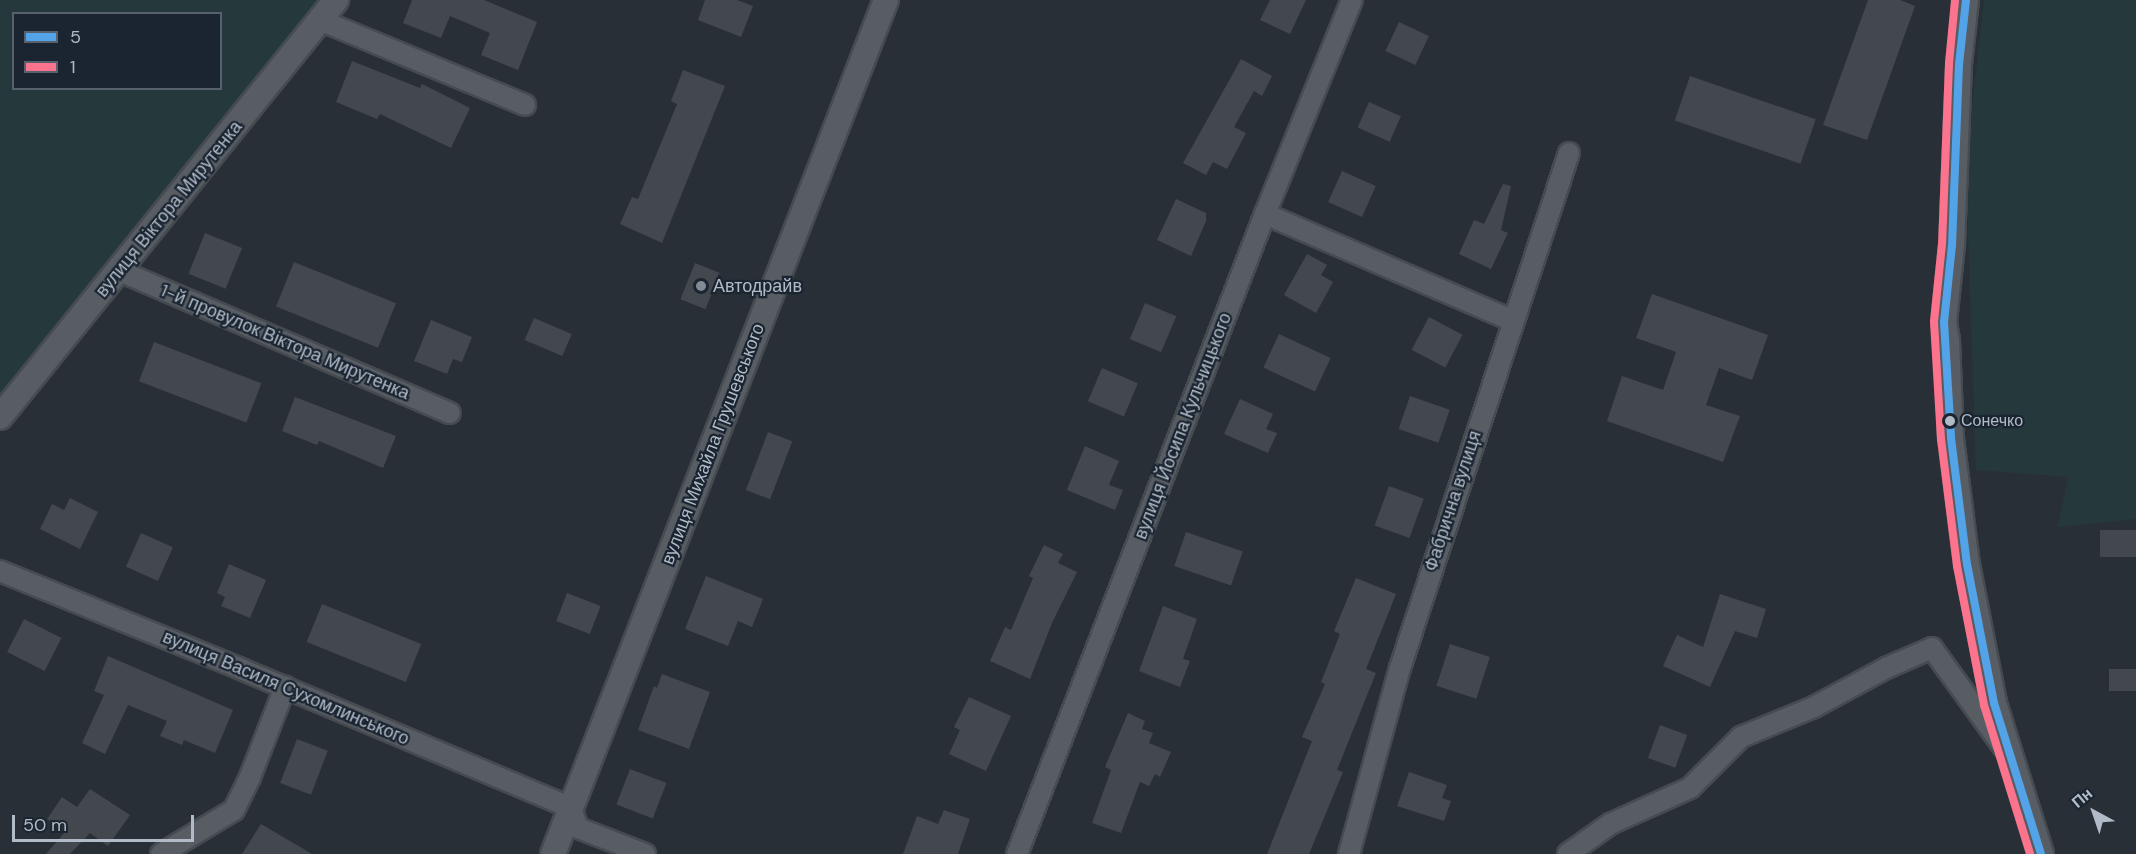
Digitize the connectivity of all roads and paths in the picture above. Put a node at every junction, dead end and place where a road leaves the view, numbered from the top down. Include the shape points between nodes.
1 (336, 0) edge
2 (886, 0) edge
3 (1352, 0) edge
4 (1966, 0) edge
5 (320, 20) junction
6 (525, 105) dead end
7 (1569, 153) dead end
8 (1265, 214) junction
9 (120, 271) junction
10 (1513, 321) junction
11 (450, 413) dead end
12 (0, 417) edge
13 (0, 571) edge
14 (285, 687) junction
15 (2009, 755) junction
16 (571, 808) junction
17 (161, 854) edge
18 (553, 854) edge
19 (645, 854) edge
20 (1017, 854) edge
21 (1349, 854) edge
22 (1568, 854) edge
23 (2041, 854) edge

1 - 5 street, вулиця Віктора Мирутенка
2 - 16 street, вулиця Михайла Грушевського
3 - 8 street, вулиця Йосипа Кульчицького
4 - 15 street via 1944,322 1950,438 1966,564 1994,704
5 - 6 street
5 - 9 street, вулиця Віктора Мирутенка
7 - 10 street, Фабрична вулиця
8 - 10 street
8 - 20 street, вулиця Йосипа Кульчицького
9 - 11 street, 1-й провулок Віктора Мирутенка
9 - 12 street, вулиця Віктора Мирутенка
10 - 21 street, Фабрична вулиця via 1400,668
13 - 14 street, вулиця Василя Сухомлинського
14 - 16 street, вулиця Василя Сухомлинського
14 - 17 street via 234,810
15 - 22 street via 1932,648 1814,707 1742,737 1690,788 1610,824
15 - 23 street
16 - 18 street, вулиця Михайла Грушевського
16 - 19 street via 578,828

